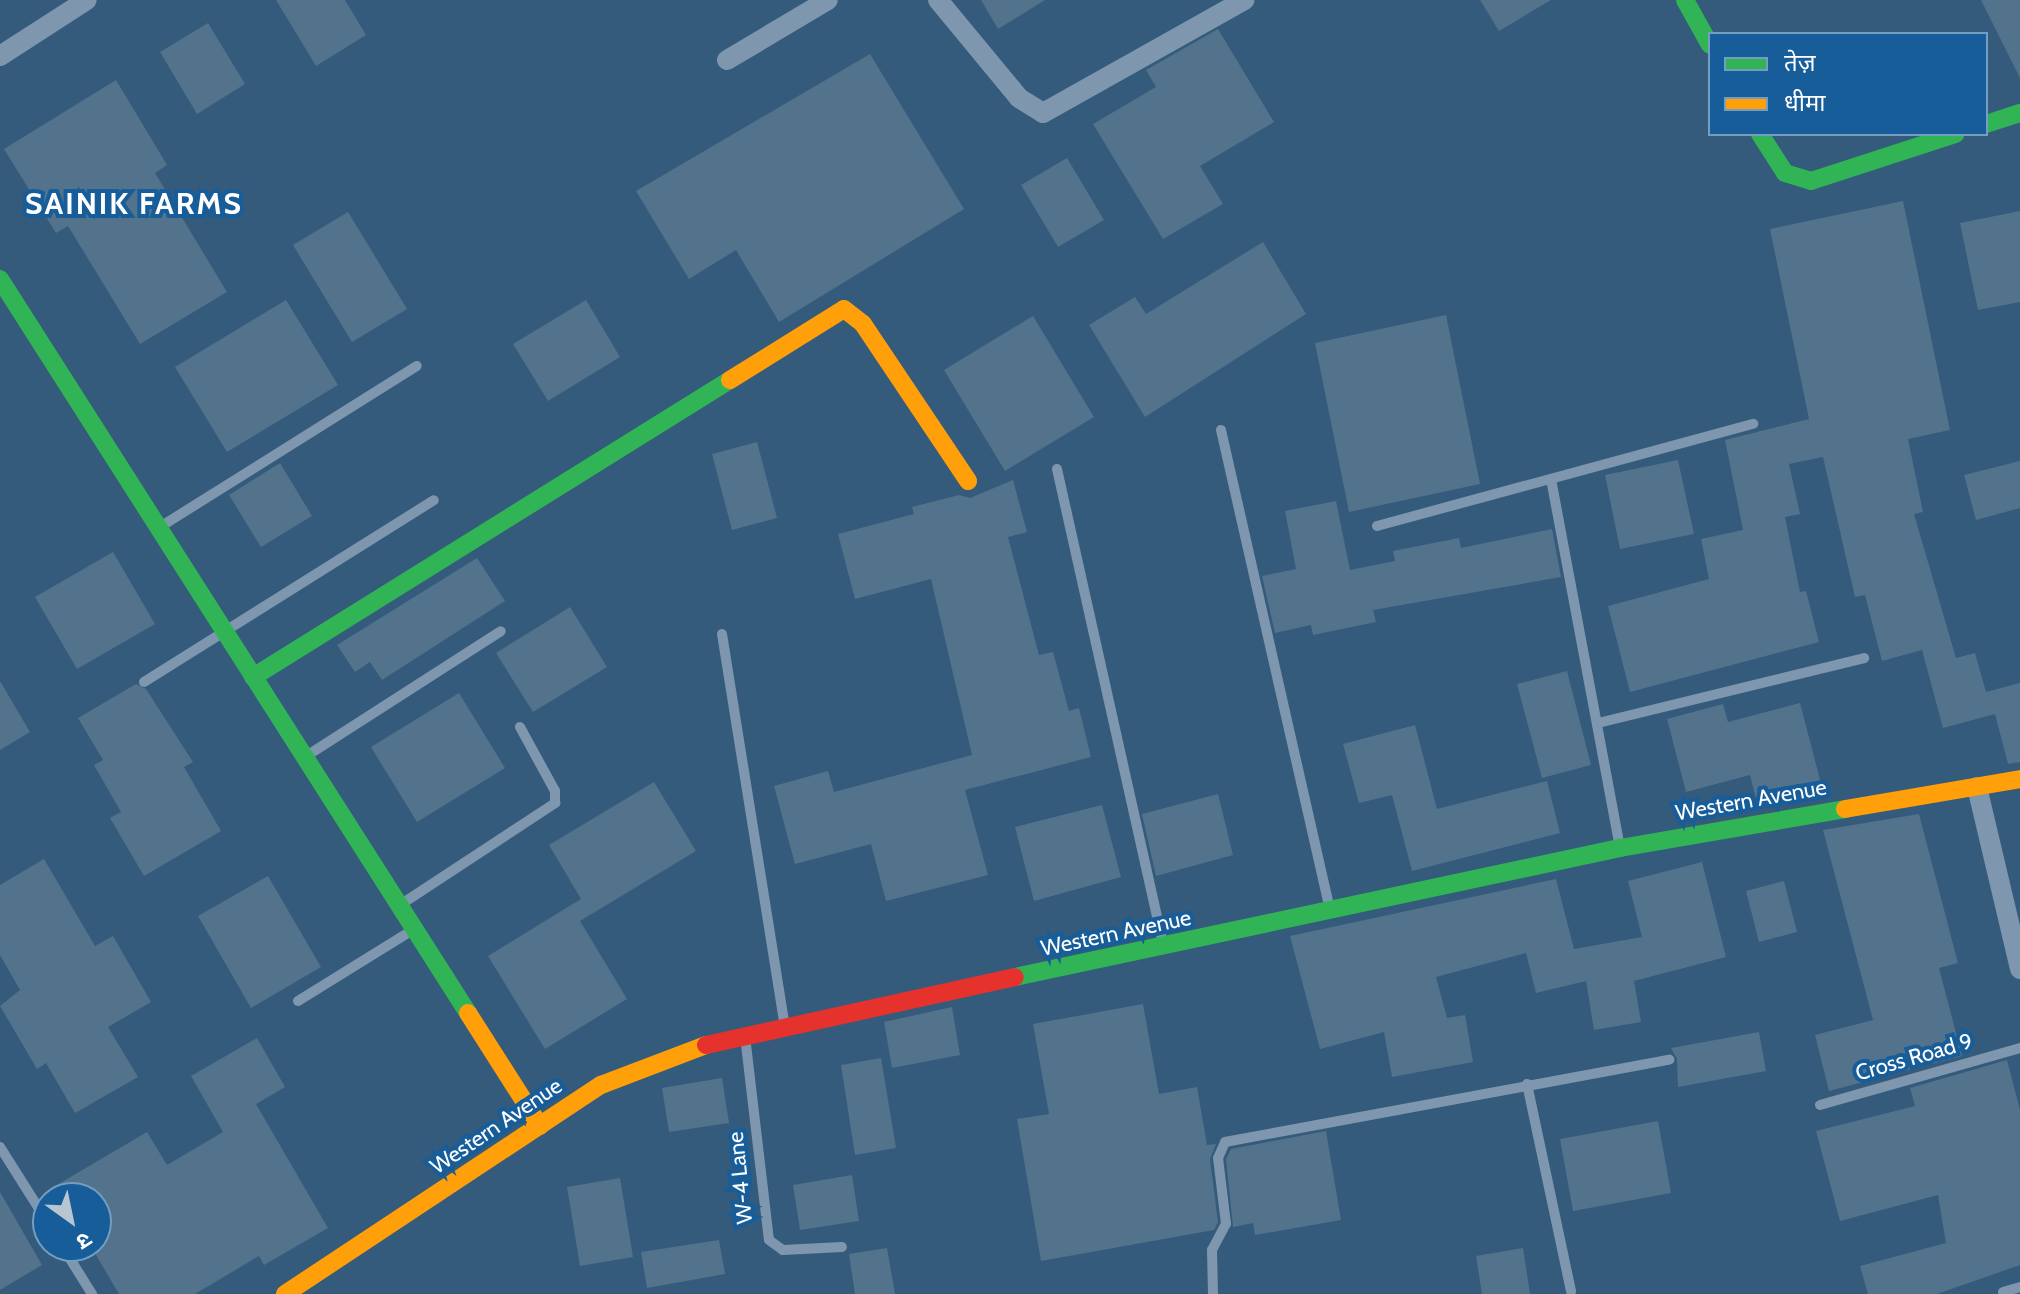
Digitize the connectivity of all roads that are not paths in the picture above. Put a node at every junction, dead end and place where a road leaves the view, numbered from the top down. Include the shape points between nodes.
1 (87, 0) edge
2 (828, 0) edge
3 (938, 0) edge
4 (1244, 0) edge
5 (1685, 0) edge
6 (1708, 41) edge
7 (0, 56) edge
8 (727, 60) dead end
9 (2020, 113) edge
10 (1988, 123) edge
11 (1761, 136) edge
12 (1950, 136) edge
13 (0, 279) edge
14 (417, 366) dead end
15 (1753, 424) dead end
16 (1221, 430) dead end
17 (1057, 469) dead end
18 (1551, 479) junction
19 (968, 481) dead end
20 (434, 500) dead end
21 (1377, 526) dead end
22 (158, 528) junction
23 (223, 631) junction
24 (501, 631) dead end
25 (722, 634) dead end
26 (1864, 658) dead end
27 (253, 677) junction
28 (144, 682) dead end
29 (1598, 723) junction
30 (520, 727) dead end
31 (303, 758) junction
32 (2020, 779) edge
33 (1977, 787) junction
34 (1620, 848) junction
35 (398, 906) junction
36 (1330, 908) junction
37 (413, 930) junction
38 (1165, 949) junction
39 (2020, 969) edge
40 (298, 1001) dead end
41 (785, 1028) junction
42 (745, 1034) junction
43 (2020, 1048) edge
44 (1669, 1060) dead end
45 (1527, 1084) junction
46 (1820, 1105) dead end
47 (540, 1126) junction
48 (0, 1147) edge
49 (32, 1198) edge
50 (842, 1247) dead end
51 (72, 1262) edge
52 (2020, 1287) edge
53 (1571, 1291) dead end
54 (2003, 1292) edge
55 (92, 1294) edge
56 (285, 1294) edge
57 (1213, 1294) edge

1 - 7 street
2 - 8 street
3 - 4 street via 1019,98 1043,113
5 - 6 street
9 - 10 street
11 - 12 street via 1785,173 1811,181
13 - 22 street
14 - 22 lane
15 - 18 lane
16 - 36 lane
17 - 38 lane
18 - 21 lane
18 - 29 lane
19 - 27 street via 863,324 844,309
20 - 23 lane
22 - 23 street
23 - 27 street
23 - 28 lane
24 - 31 lane
25 - 41 lane
26 - 29 lane
27 - 31 street
29 - 34 lane
30 - 35 lane via 555,791 555,803
31 - 35 street
32 - 33 street, Western Avenue
33 - 34 street, Western Avenue
33 - 39 street
34 - 36 street, Western Avenue
35 - 37 street
36 - 38 street, Western Avenue
37 - 40 lane
37 - 47 street
38 - 41 street, Western Avenue
41 - 42 street, Western Avenue
42 - 47 street, Western Avenue via 632,1071
42 - 50 lane, W-4 Lane via 769,1240 783,1250
43 - 46 lane, Cross Road 9
44 - 45 lane
45 - 53 lane
45 - 57 lane via 1225,1142 1218,1158 1226,1224 1212,1250
47 - 56 street, Western Avenue
48 - 49 lane
51 - 55 lane
52 - 54 lane

